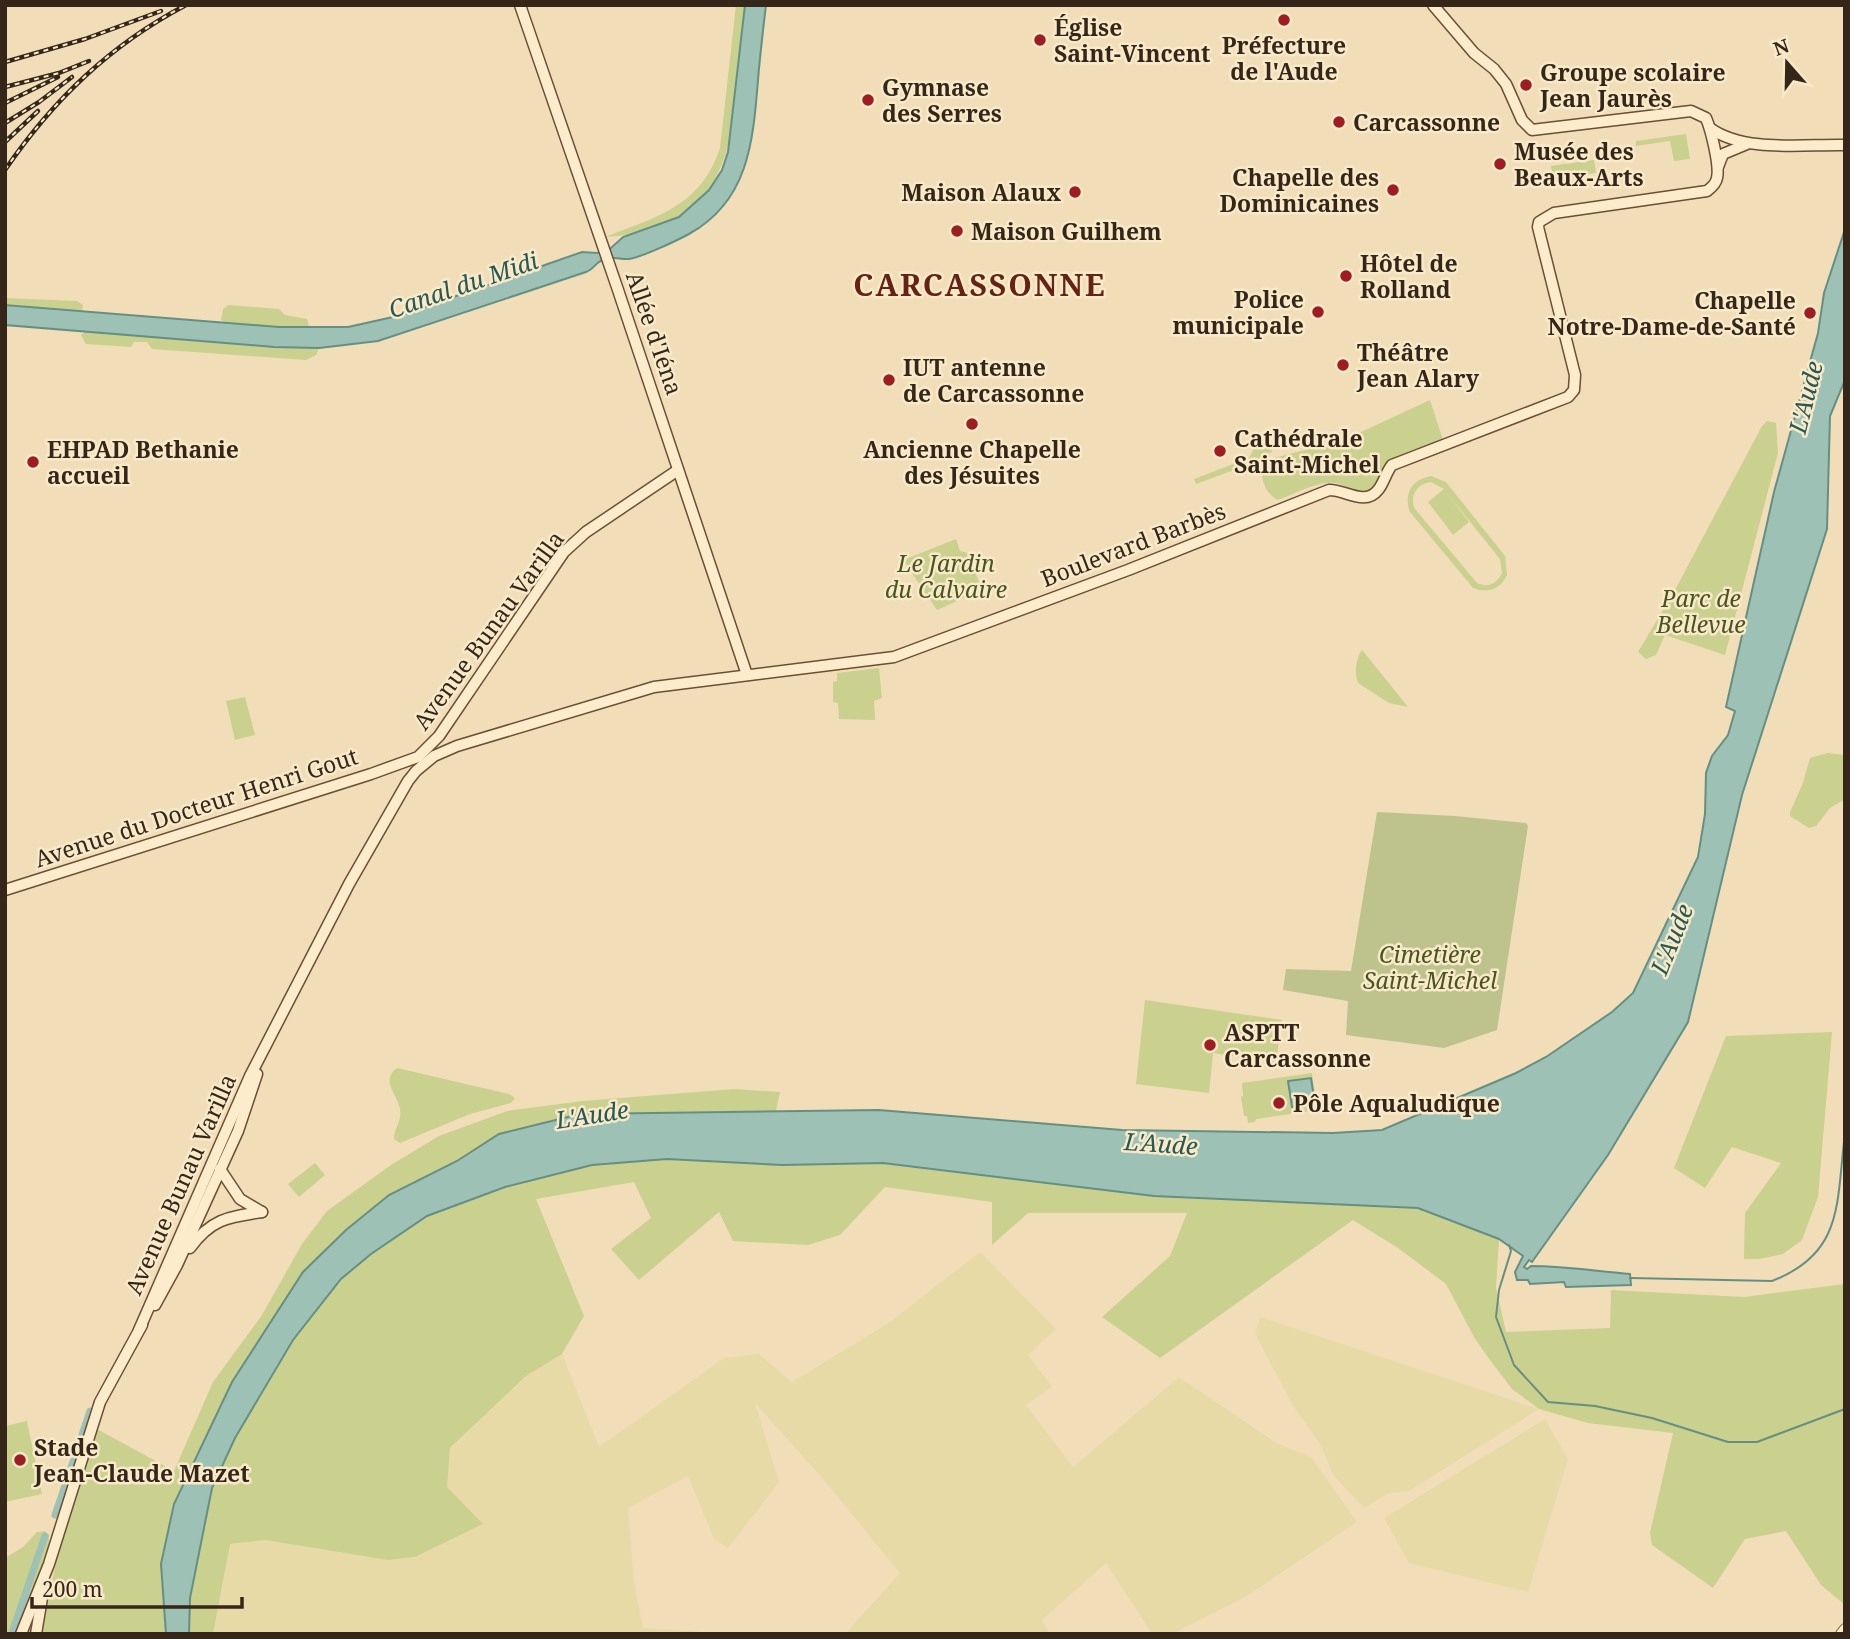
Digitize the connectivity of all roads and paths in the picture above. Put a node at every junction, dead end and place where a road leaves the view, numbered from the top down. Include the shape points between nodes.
1 (520, 5) edge
2 (1433, 5) edge
3 (1710, 128) junction
4 (1749, 144) junction
5 (1845, 145) edge
6 (1717, 171) junction
7 (678, 470) junction
8 (747, 675) junction
9 (439, 736) junction
10 (448, 750) junction
11 (399, 764) junction
12 (417, 768) junction
13 (5, 890) edge
14 (261, 1054) junction
15 (220, 1168) junction
16 (177, 1265) junction
17 (139, 1331) junction
18 (49, 1564) junction
19 (1845, 1629) edge
20 (21, 1634) edge
21 (36, 1634) edge
22 (1841, 1634) edge

1 - 7 main road, Allée d'Iéna
2 - 3 main road via 1506,84 1522,120 1532,130 1691,111 1706,118
3 - 4 main road via 1725,138
3 - 6 main road
4 - 5 main road
4 - 6 main road via 1723,154
6 - 8 main road, Boulevard Barbès via 1717,181 1707,191 1548,215 1539,222 1575,383 1568,397 1558,403 1392,465 1370,496 1358,498 1329,489 894,657
7 - 8 main road, Allée d'Iéna
7 - 9 main road, Avenue Bunau Varilla via 564,552
8 - 10 main road via 654,687
9 - 10 main road
9 - 12 main road, Avenue Bunau Varilla
10 - 12 main road
11 - 12 main road
11 - 12 main road, Avenue Bunau Varilla
11 - 13 main road, Avenue du Docteur Henri Gout
12 - 14 main road, Avenue Bunau Varilla via 349,884
14 - 15 main road, Avenue Bunau Varilla via 257,1079
14 - 17 main road, Avenue Bunau Varilla
15 - 16 main road, Avenue Bunau Varilla
15 - 16 main road via 240,1199 262,1212 226,1217 212,1225
16 - 17 main road, Avenue Bunau Varilla
17 - 18 main road, Avenue Bunau Varilla via 100,1402
18 - 20 main road
18 - 21 main road
19 - 22 street

